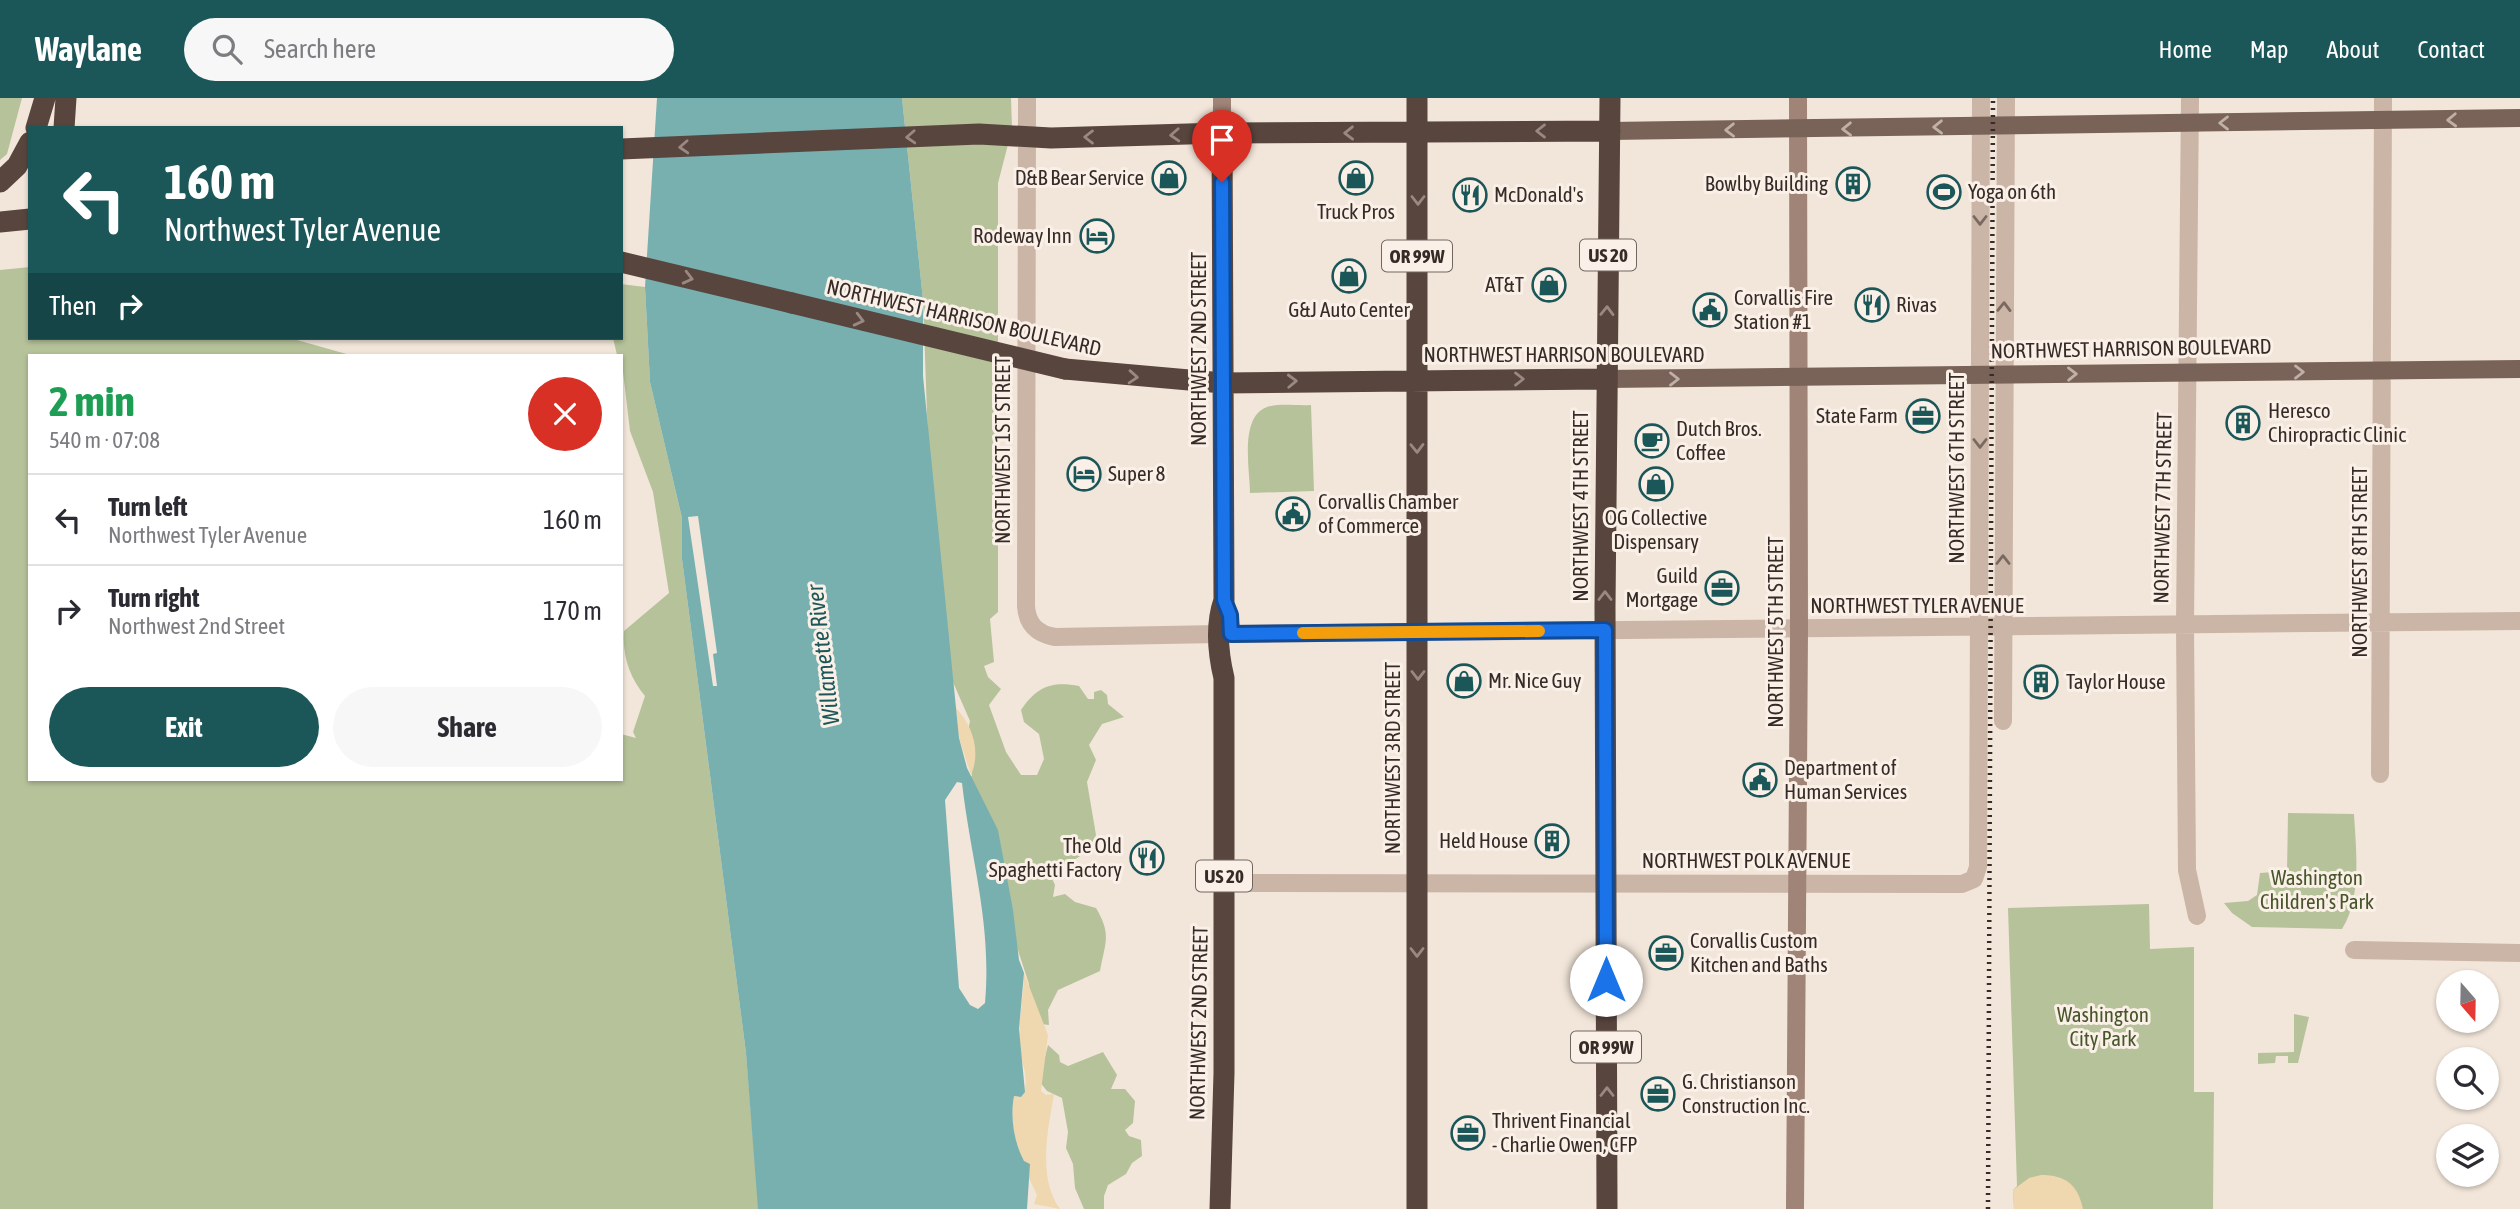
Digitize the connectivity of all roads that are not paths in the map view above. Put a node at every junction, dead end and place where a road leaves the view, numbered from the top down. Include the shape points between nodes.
1 (45, 98) edge
2 (66, 98) edge
3 (1222, 98) edge
4 (1417, 98) edge
5 (1610, 98) edge
6 (1798, 98) edge
7 (1981, 98) edge
8 (2006, 98) edge
9 (2190, 98) edge
10 (2384, 98) edge
11 (1026, 104) edge
12 (2520, 118) edge
13 (2384, 122) junction
14 (2190, 124) junction
15 (37, 126) edge
16 (64, 126) edge
17 (1980, 127) junction
18 (2007, 127) junction
19 (1798, 129) junction
20 (1610, 131) junction
21 (1417, 132) junction
22 (1222, 133) junction
23 (1025, 136) junction
24 (28, 146) edge
25 (623, 149) edge
26 (0, 182) edge
27 (28, 219) edge
28 (0, 222) edge
29 (623, 262) edge
30 (2520, 369) edge
31 (2383, 371) junction
32 (2188, 373) junction
33 (1980, 375) junction
34 (2004, 375) junction
35 (1799, 378) junction
36 (1606, 379) junction
37 (1416, 380) junction
38 (1223, 383) junction
39 (2520, 621) edge
40 (2185, 625) junction
41 (2383, 625) junction
42 (2002, 628) junction
43 (1979, 629) junction
44 (1605, 630) junction
45 (1799, 630) junction
46 (1037, 631) joint
47 (1418, 632) junction
48 (1225, 634) junction
49 (2003, 721) dead end
50 (2380, 774) dead end
51 (1974, 879) joint
52 (1224, 883) junction
53 (1417, 883) junction
54 (1797, 884) junction
55 (1605, 885) junction
56 (2197, 916) dead end
57 (2354, 950) dead end
58 (2520, 953) edge
59 (1220, 1205) edge
60 (1417, 1209) edge
61 (1607, 1209) edge
62 (1795, 1209) edge

1 - 15 highway
2 - 16 highway
3 - 22 street, NORTHWEST 2ND STREET
4 - 21 highway, NORTHWEST 3RD STREET
5 - 20 highway, NORTHWEST 4TH STREET / US 20
6 - 19 street, NORTHWEST 5TH STREET
7 - 17 street, NORTHWEST 6TH STREET
8 - 18 street
9 - 14 street, NORTHWEST 7TH STREET
10 - 13 street, NORTHWEST 8TH STREET
11 - 23 street, NORTHWEST 1ST STREET
12 -> 13 main road
13 -> 14 main road
13 - 31 street, NORTHWEST 8TH STREET
14 - 18 main road
14 - 32 street, NORTHWEST 7TH STREET
17 - 18 main road
17 -> 19 main road
17 -> 33 street, NORTHWEST 6TH STREET
34 -> 18 street
19 -> 20 main road
19 - 35 street, NORTHWEST 5TH STREET
20 -> 21 highway
36 -> 20 highway, NORTHWEST 4TH STREET / US 20
21 -> 22 highway
21 -> 37 highway, NORTHWEST 3RD STREET / OR 99W
22 -> 23 highway
22 - 38 highway, NORTHWEST 2ND STREET / US 20
23 -> 25 highway
23 - 46 street, NORTHWEST 1ST STREET via 1026,606 1028,620
24 - 26 highway via 17,166
27 - 28 highway
29 -> 38 highway, NORTHWEST HARRISON BOULEVARD, bridge via 1065,369
30 - 31 main road, NORTHWEST HARRISON BOULEVARD
32 -> 31 main road, NORTHWEST HARRISON BOULEVARD
31 - 41 street, NORTHWEST 8TH STREET
34 -> 32 main road, NORTHWEST HARRISON BOULEVARD
32 - 40 street, NORTHWEST 7TH STREET
33 - 34 main road, NORTHWEST HARRISON BOULEVARD
33 - 35 main road, NORTHWEST HARRISON BOULEVARD
33 -> 43 street, NORTHWEST 6TH STREET
42 -> 34 street
36 -> 35 main road, NORTHWEST HARRISON BOULEVARD
35 - 45 street, NORTHWEST 5TH STREET
37 -> 36 highway, NORTHWEST HARRISON BOULEVARD
44 -> 36 highway, NORTHWEST 4TH STREET / OR 99W
38 -> 37 highway, NORTHWEST HARRISON BOULEVARD
37 -> 47 highway, NORTHWEST 3RD STREET / OR 99W
38 - 48 highway, NORTHWEST 2ND STREET / US 20 via 1224,600 1219,615
39 - 41 street, NORTHWEST TYLER AVENUE
40 - 41 street, NORTHWEST TYLER AVENUE
40 - 42 street, NORTHWEST TYLER AVENUE
40 - 56 street, NORTHWEST 7TH STREET via 2187,870
41 - 50 street, NORTHWEST 8TH STREET
42 - 43 street, NORTHWEST TYLER AVENUE
42 - 49 street
43 - 45 street, NORTHWEST TYLER AVENUE
43 - 51 street, NORTHWEST 6TH STREET via 1978,867
44 - 45 street, NORTHWEST TYLER AVENUE
44 - 47 street, NORTHWEST TYLER AVENUE
44 - 55 highway, NORTHWEST 4TH STREET / OR 99W
45 - 54 street, NORTHWEST 5TH STREET
46 - 48 street, NORTHWEST TYLER AVENUE via 1055,637
47 - 48 street, NORTHWEST TYLER AVENUE
47 -> 53 highway, NORTHWEST 3RD STREET / OR 99W
48 - 52 highway, NORTHWEST 2ND STREET / US 20 via 1219,658 1224,678
51 - 54 street, NORTHWEST POLK AVENUE via 1962,884
52 - 53 street, NORTHWEST POLK AVENUE
52 - 59 highway, NORTHWEST 2ND STREET / US 20
53 - 55 street, NORTHWEST POLK AVENUE
53 -> 60 highway, NORTHWEST 3RD STREET / OR 99W
54 - 55 street, NORTHWEST POLK AVENUE
54 - 62 street, NORTHWEST 5TH STREET
61 -> 55 highway, NORTHWEST 4TH STREET / OR 99W
57 - 58 street

